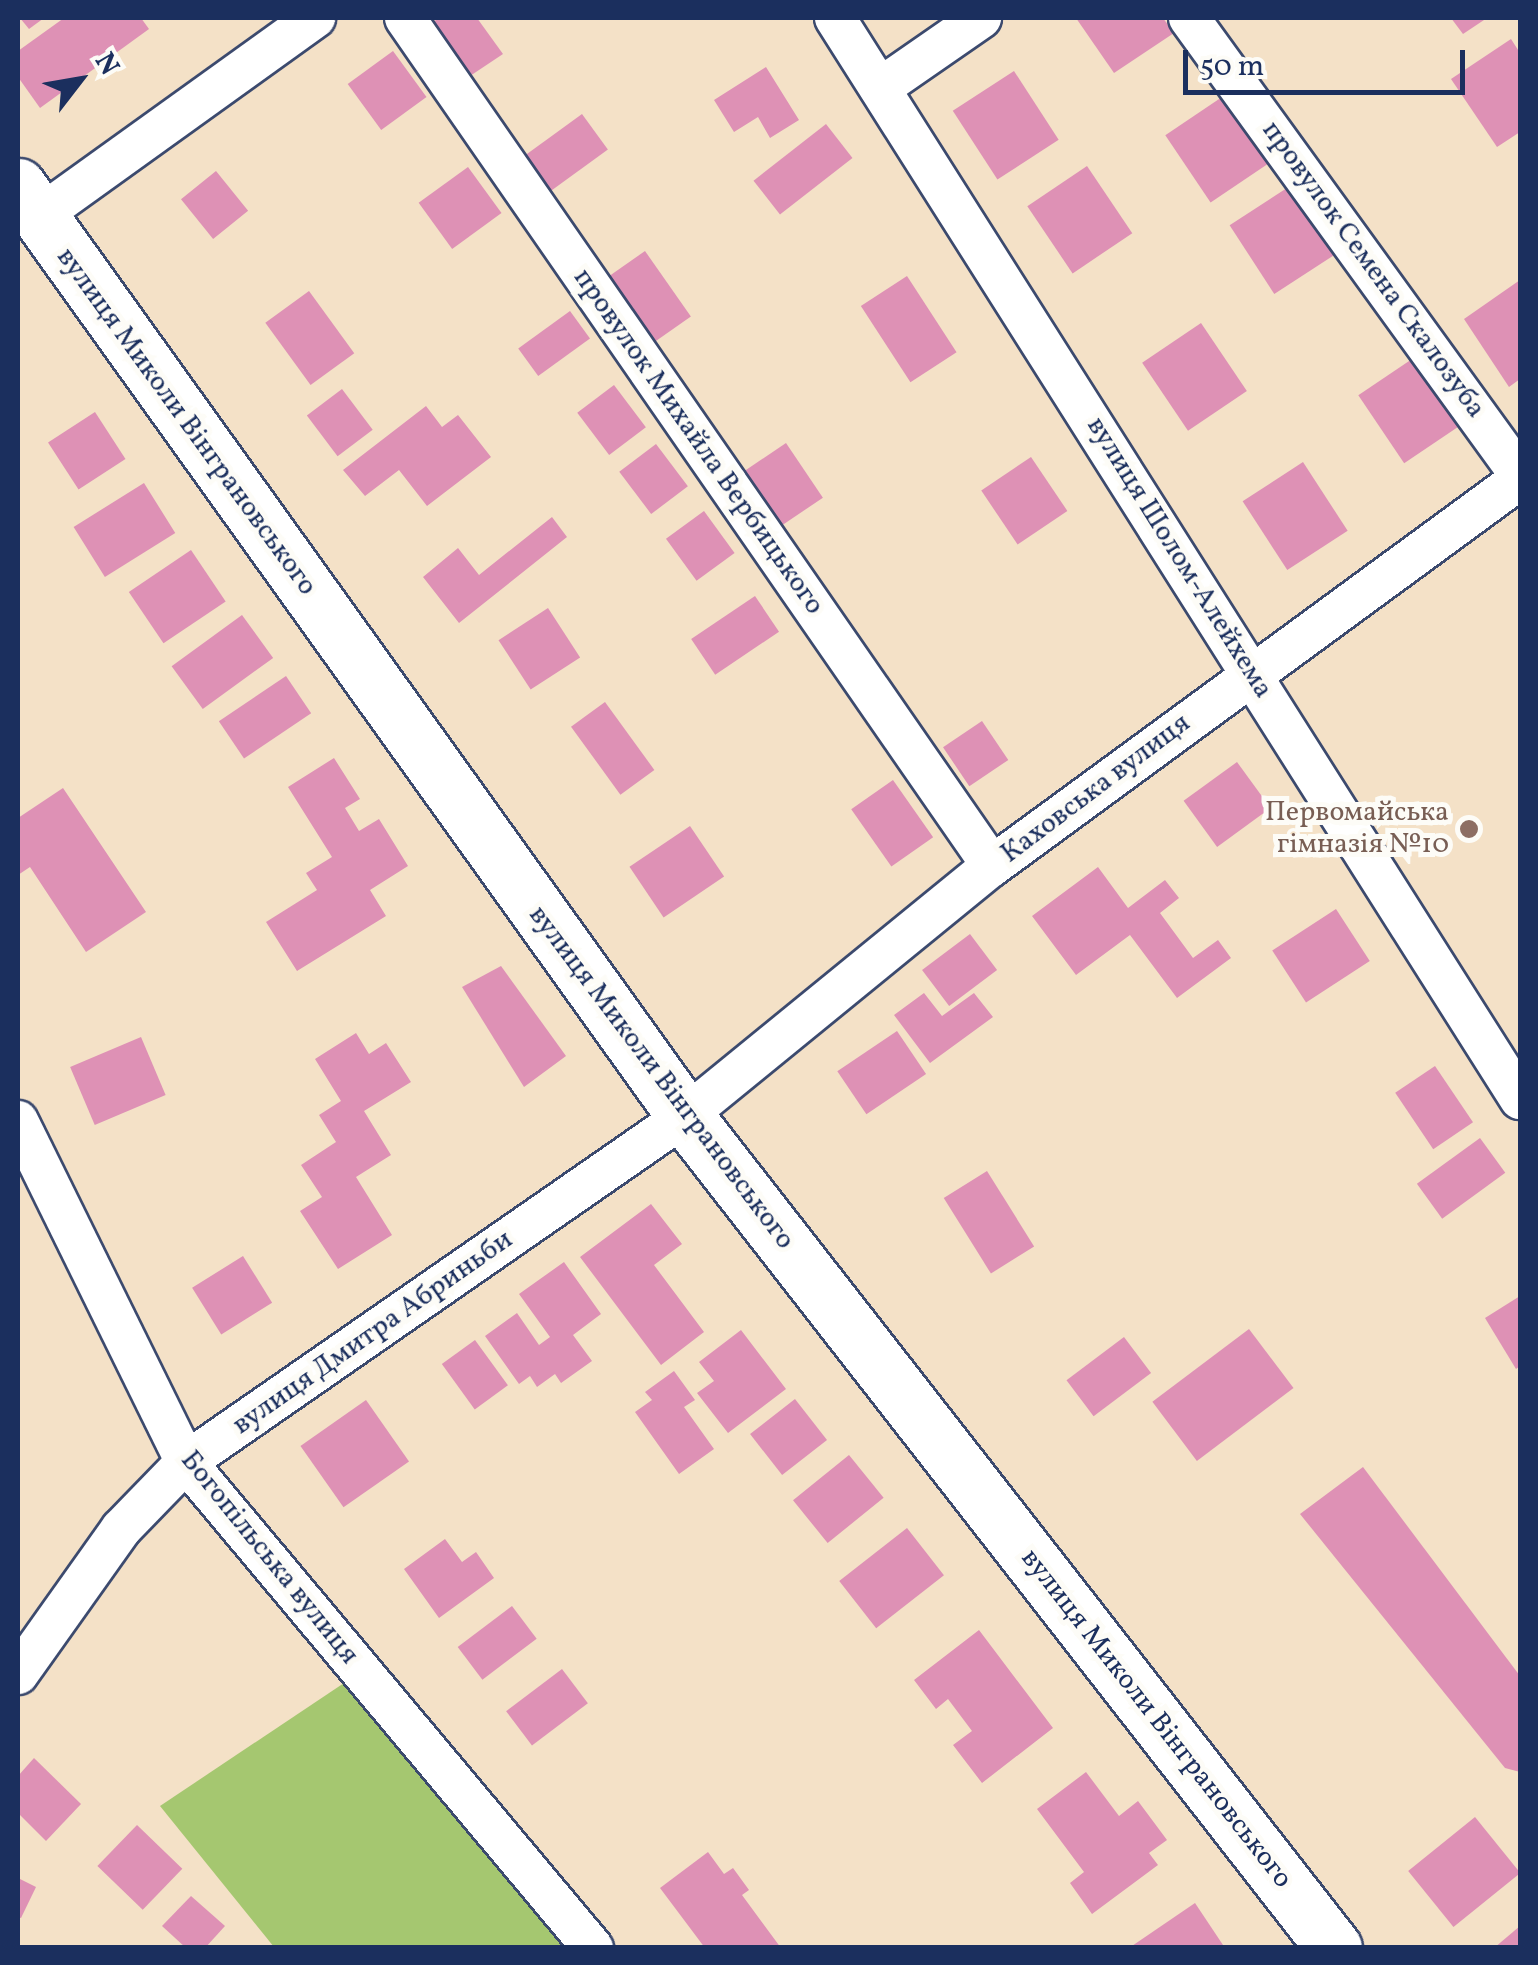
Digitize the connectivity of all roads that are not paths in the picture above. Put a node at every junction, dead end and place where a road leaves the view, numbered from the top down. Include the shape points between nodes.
1 (315, 18) edge
2 (404, 18) edge
3 (835, 18) edge
4 (981, 18) edge
5 (1190, 18) edge
6 (880, 88) junction
7 (28, 201) edge
8 (1520, 477) edge
9 (1252, 673) junction
10 (992, 866) junction
11 (1520, 1099) edge
12 (685, 1116) junction
13 (18, 1122) edge
14 (186, 1462) junction
15 (22, 1659) edge
16 (593, 1948) edge
17 (1334, 1948) edge

1 - 7 street
2 - 10 street, провулок Михайла Вербицького
3 - 6 street, вулиця Шолом-Алейхема
4 - 6 street
5 - 8 street, провулок Семена Скалозуба
6 - 9 street, вулиця Шолом-Алейхема
7 - 12 main road, вулиця Миколи Вінграновського
8 - 9 street, Каховська вулиця
9 - 10 street, Каховська вулиця
9 - 11 street, вулиця Шолом-Алейхема
10 - 12 street, Каховська вулиця
12 - 14 street, вулиця Дмитра Абриньби
12 - 17 main road, вулиця Миколи Вінграновського
13 - 14 street, Богопільська вулиця
14 - 15 street, вулиця Дмитра Абриньби via 121,1529
14 - 16 street, Богопільська вулиця

